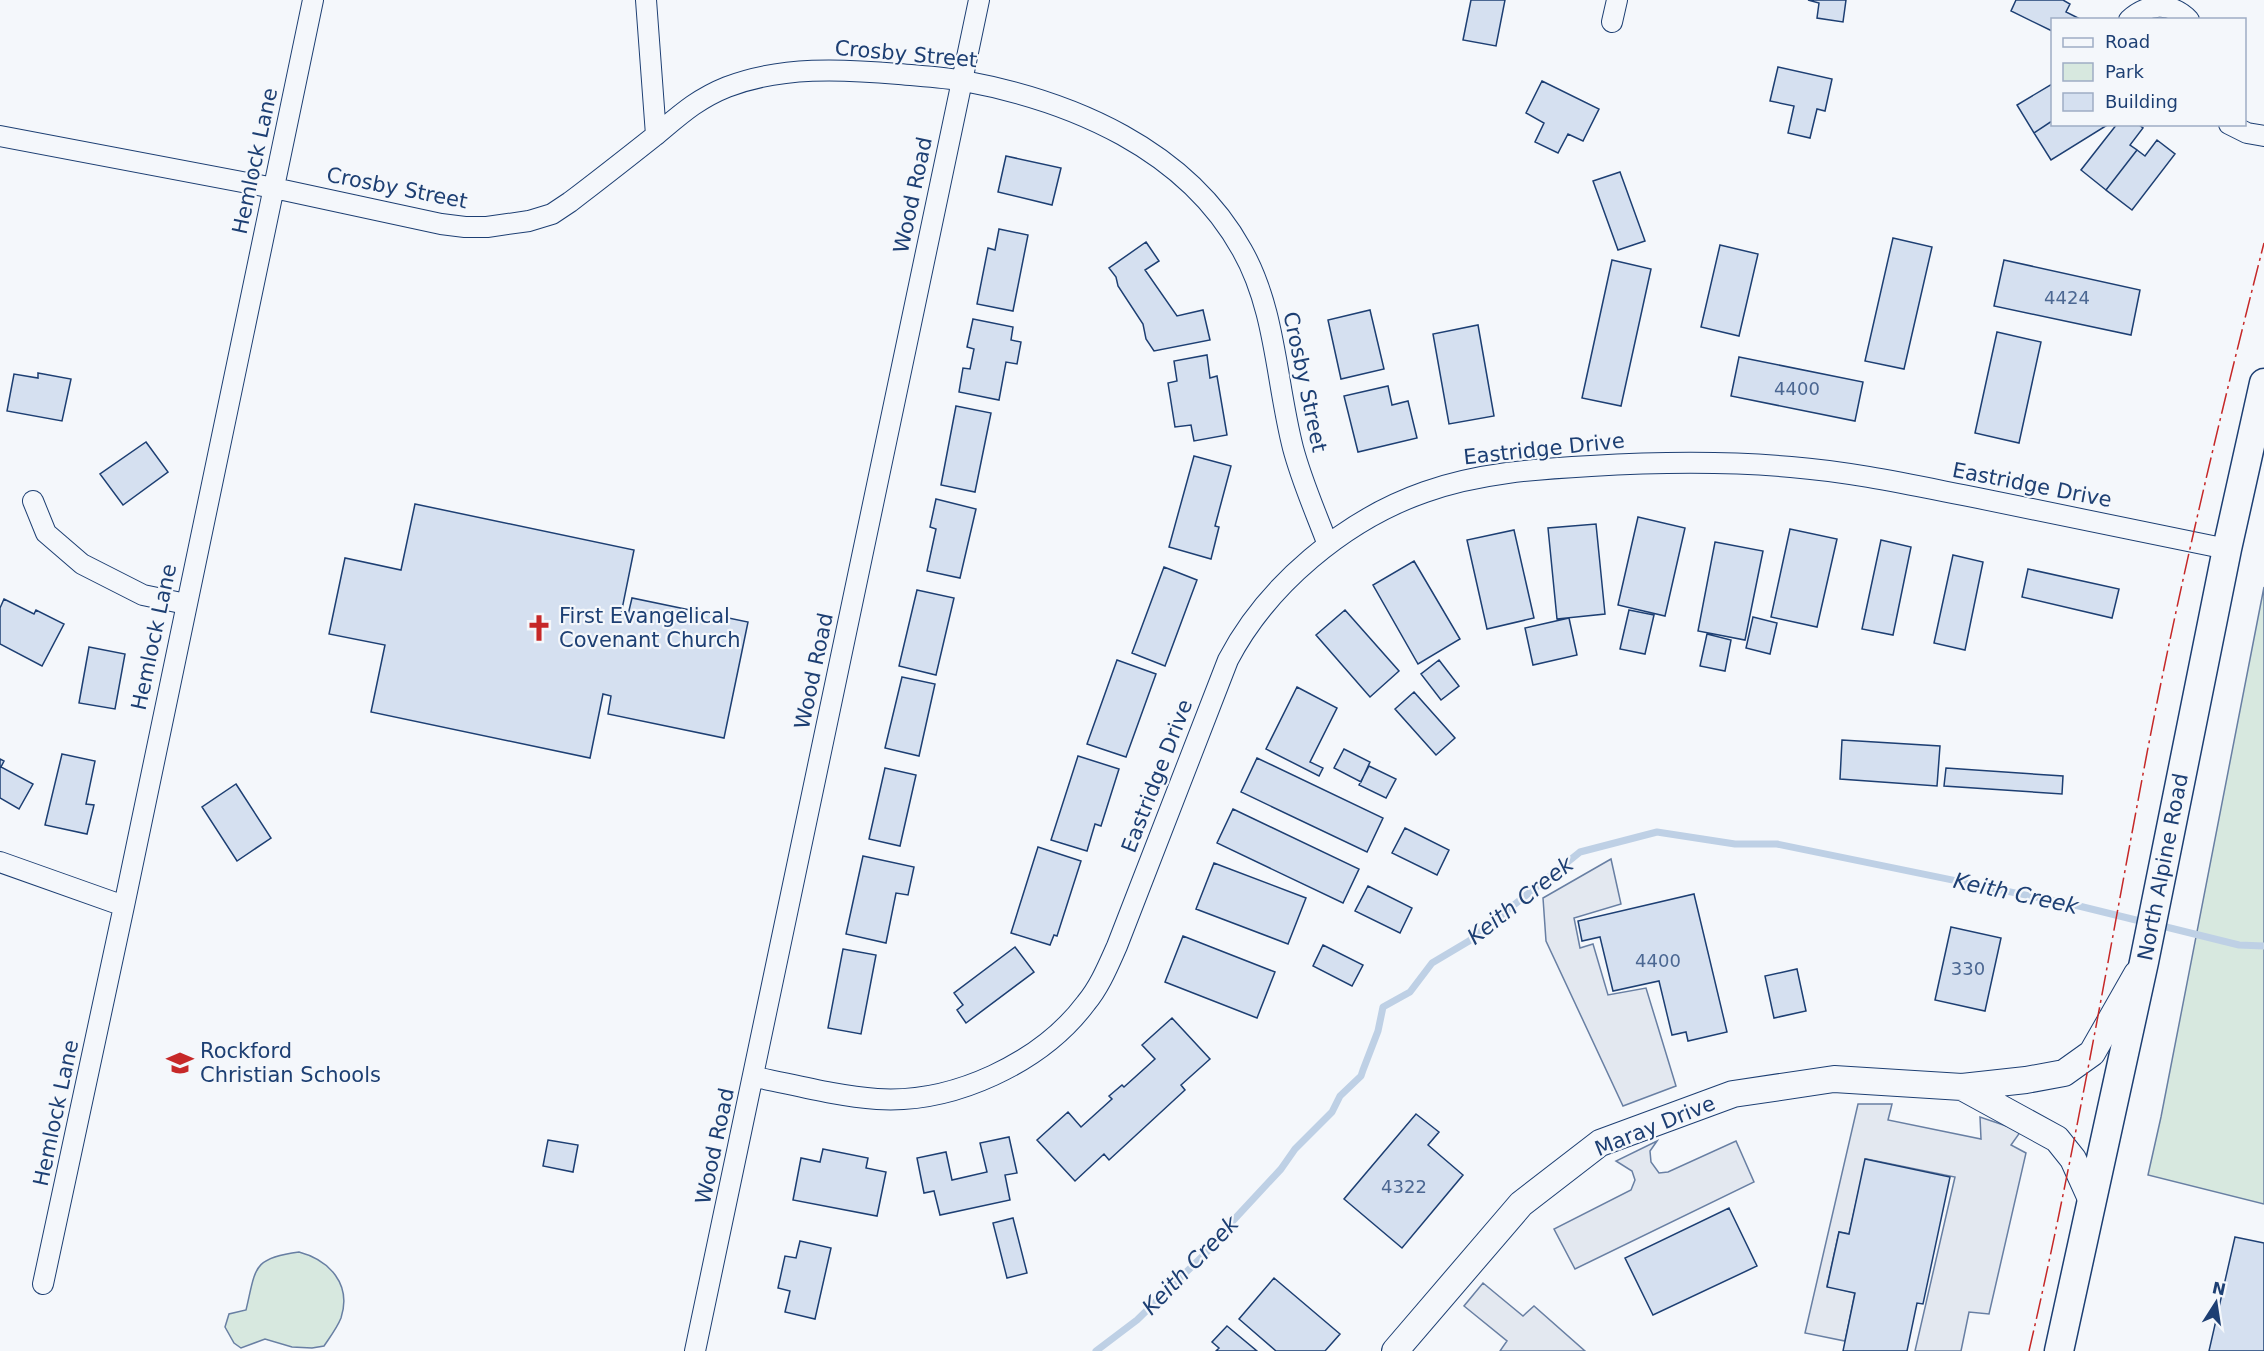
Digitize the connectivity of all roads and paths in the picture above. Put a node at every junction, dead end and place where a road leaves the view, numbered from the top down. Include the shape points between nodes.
1 (312, 0) edge
2 (646, 0) edge
3 (980, 0) edge
4 (1617, 0) edge
5 (2131, 18) edge
6 (2187, 18) edge
7 (1612, 22) dead end
8 (962, 81) junction
9 (2233, 126) edge
10 (657, 135) junction
11 (0, 136) edge
12 (2264, 136) edge
13 (274, 188) junction
14 (2264, 383) edge
15 (33, 501) dead end
16 (1328, 545) junction
17 (2227, 549) junction
18 (186, 604) junction
19 (0, 862) edge
20 (124, 906) junction
21 (2144, 962) junction
22 (755, 1077) junction
23 (1962, 1087) junction
24 (2092, 1201) junction
25 (43, 1284) dead end
26 (695, 1351) edge
27 (1395, 1351) edge
28 (2060, 1351) edge

1 - 13 street, Hemlock Lane
2 - 10 street
3 - 8 street, Wood Road
4 - 7 street
5 - 6 street via 2152,7 2169,7
8 - 10 street, Crosby Street via 856,70 791,72 710,95 693,104
8 - 16 street, Crosby Street via 1054,104 1103,125 1183,176 1224,221 1243,251 1267,312 1293,448
8 - 22 street, Wood Road
9 - 12 street
10 - 13 street, Crosby Street via 552,214 504,225 441,224
11 - 13 street, Crosby Street
13 - 18 street, Hemlock Lane
14 - 17 main road, North Alpine Road
15 - 18 street via 46,533 82,564 142,595
16 - 17 street, Eastridge Drive via 1394,506 1454,483 1572,467 1691,462 1794,467 1897,482
16 - 22 street, Eastridge Drive via 1265,603 1239,639 1105,972 1087,1003 1052,1039 986,1078 926,1095 878,1099
17 - 21 main road, North Alpine Road
18 - 20 street, Hemlock Lane
19 - 20 street
20 - 25 street, Hemlock Lane
21 - 23 street via 2092,1053 2064,1073
21 - 24 main road, North Alpine Road
22 - 26 street, Wood Road
23 - 24 street via 2057,1138 2073,1159
23 - 27 street, Maray Drive via 1834,1079 1733,1094 1600,1143 1521,1204
24 - 28 main road, North Alpine Road

